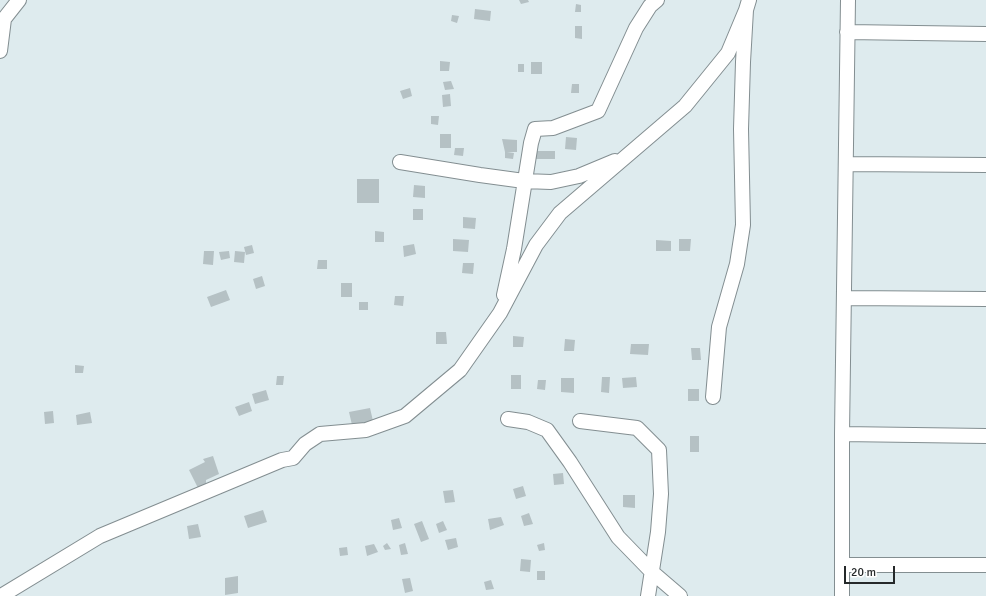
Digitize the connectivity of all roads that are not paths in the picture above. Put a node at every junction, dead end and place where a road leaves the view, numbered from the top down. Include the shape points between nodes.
1 (19, 0) edge
2 (657, 0) edge
3 (848, 0) edge
4 (748, 5) edge
5 (847, 32) junction
6 (986, 34) edge
7 (0, 51) edge
8 (625, 158) junction
9 (400, 162) dead end
10 (846, 164) junction
11 (986, 165) edge
12 (524, 181) junction
13 (844, 298) junction
14 (986, 299) edge
15 (500, 313) junction
16 (713, 397) dead end
17 (508, 419) dead end
18 (580, 421) dead end
19 (842, 434) junction
20 (986, 436) edge
21 (69, 554) junction
22 (842, 565) junction
23 (986, 565) edge
24 (652, 572) junction
25 (1, 596) edge
26 (19, 596) edge
27 (648, 596) edge
28 (680, 596) edge
29 (842, 596) edge

1 - 7 street via 4,19
2 - 12 street via 636,28 598,111 553,128 535,130
3 - 5 street
4 - 8 street via 728,53 685,106
4 - 16 street via 740,129 743,225 737,264 719,327
5 - 6 street
5 - 10 street
8 - 12 street via 579,176 551,182
8 - 15 street via 560,213 536,245
9 - 12 street
10 - 11 street
10 - 13 street
12 - 15 street via 514,249
13 - 14 street
13 - 19 street
15 - 21 street via 460,370 405,416 366,430 320,434 305,444 293,458 275,463 100,536
17 - 24 street via 528,422 547,430 618,537
18 - 24 street via 637,428 659,450 658,532
19 - 20 street
19 - 22 street
21 - 25 street
21 - 26 street
22 - 23 street
22 - 29 street
24 - 27 street
24 - 28 street

